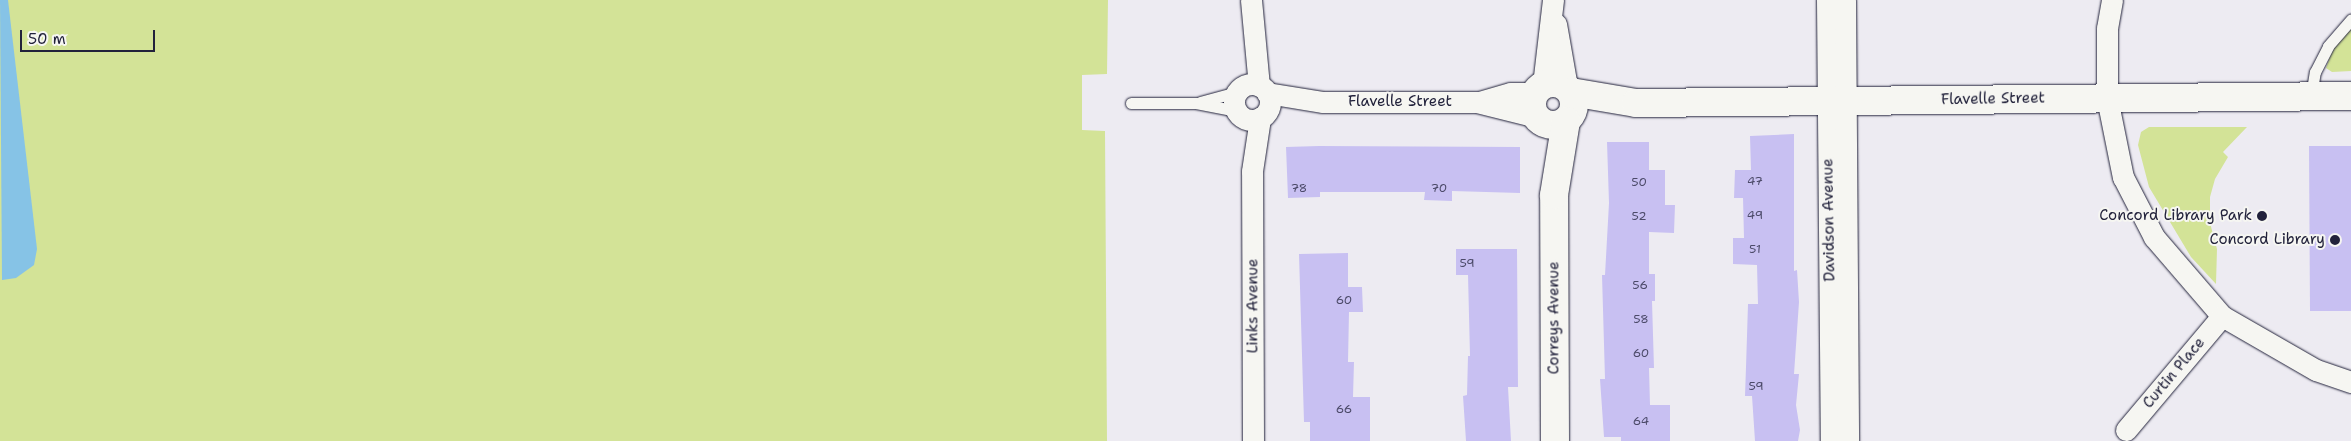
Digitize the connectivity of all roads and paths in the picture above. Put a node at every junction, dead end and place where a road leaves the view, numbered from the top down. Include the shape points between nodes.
1 (1827, 0) edge
2 (1845, 0) edge
3 (2112, 0) edge
4 (1553, 6) edge
5 (1252, 9) edge
6 (2351, 20) edge
7 (2311, 96) junction
8 (2351, 96) edge
9 (2107, 98) junction
10 (1837, 101) junction
11 (1131, 102) dead end
12 (1251, 102) junction
13 (1196, 103) junction
14 (1554, 104) junction
15 (2222, 316) junction
16 (2351, 382) edge
17 (2126, 430) dead end
18 (1253, 441) edge
19 (1555, 441) edge
20 (1831, 441) edge
21 (1848, 441) edge

1 - 10 street, Davidson Avenue
2 - 10 street, Davidson Avenue
3 - 9 street via 2107,28
4 - 14 street, Correys Avenue
5 - 12 street, Links Avenue
6 - 7 lane via 2328,46 2315,72
7 - 8 street, Flavelle Street
7 - 9 street, Flavelle Street
9 - 10 street, Flavelle Street
9 - 15 street via 2123,177 2136,206 2165,252
10 - 14 street, Flavelle Street
10 - 20 street, Davidson Avenue
10 - 21 street, Davidson Avenue
11 - 13 lane, Flavelle Street
12 - 13 lane, Flavelle Street
12 - 13 lane, Flavelle Street
12 - 14 street, Flavelle Street via 1477,102 1512,93
12 - 18 street, Links Avenue
14 - 19 street, Correys Avenue
15 - 16 street via 2316,370
15 - 17 street, Curtin Place

